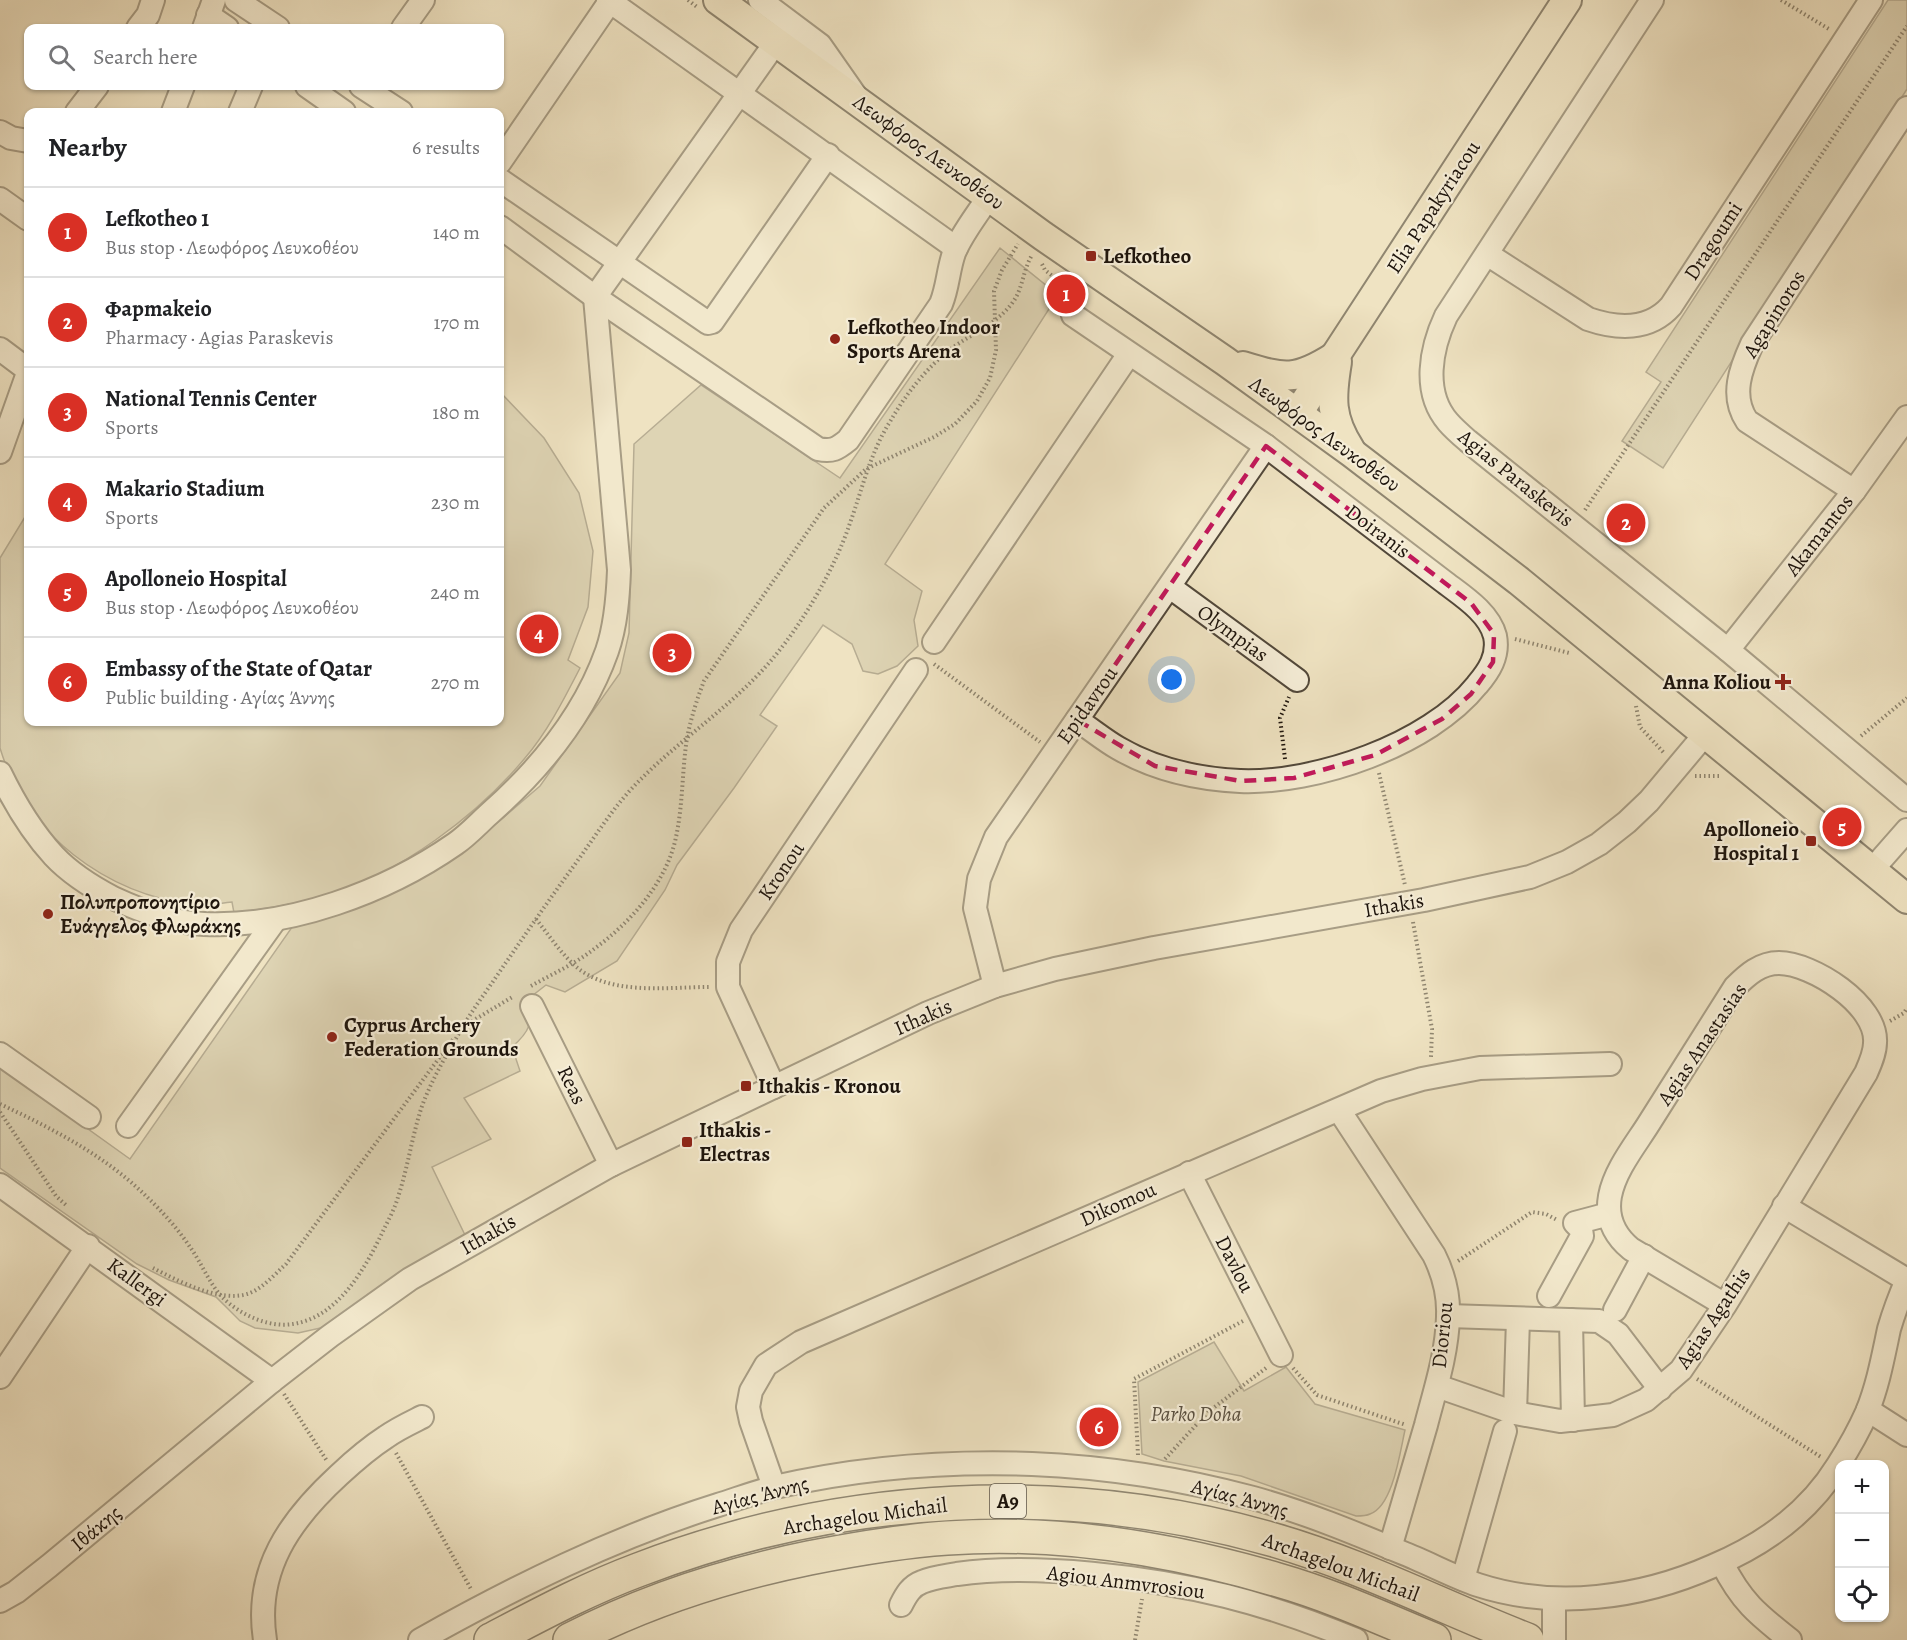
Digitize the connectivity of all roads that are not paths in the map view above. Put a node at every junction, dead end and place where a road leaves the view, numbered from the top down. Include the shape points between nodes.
1 (153, 0) edge
2 (236, 0) edge
3 (423, 0) edge
4 (718, 0) edge
5 (759, 0) edge
6 (1567, 0) edge
7 (1652, 0) edge
8 (1871, 0) edge
9 (610, 1) edge
10 (209, 15) edge
11 (141, 24) edge
12 (221, 24) edge
13 (272, 24) edge
14 (406, 24) edge
15 (776, 42) junction
16 (94, 90) edge
17 (181, 90) edge
18 (249, 90) edge
19 (313, 90) edge
20 (359, 90) edge
21 (368, 90) edge
22 (740, 93) junction
23 (860, 102) junction
24 (80, 108) edge
25 (175, 108) edge
26 (242, 108) edge
27 (338, 108) edge
28 (347, 108) edge
29 (395, 108) edge
30 (1907, 108) edge
31 (0, 132) edge
32 (24, 140) edge
33 (828, 155) junction
34 (504, 156) edge
35 (504, 183) edge
36 (989, 196) junction
37 (0, 199) edge
38 (24, 216) edge
39 (504, 230) edge
40 (956, 248) junction
41 (1487, 254) junction
42 (618, 262) junction
43 (595, 297) junction
44 (1073, 315) dead end
45 (0, 349) edge
46 (1129, 354) junction
47 (1339, 354) junction
48 (1225, 361) junction
49 (24, 368) edge
50 (24, 383) edge
51 (1298, 413) junction
52 (1907, 417) edge
53 (1266, 446) junction
54 (0, 452) edge
55 (1352, 453) junction
56 (1854, 491) junction
57 (1170, 587) junction
58 (1728, 651) junction
59 (1297, 680) road end
60 (1077, 720) junction
61 (1706, 733) junction
62 (0, 773) edge
63 (1907, 800) edge
64 (1907, 830) edge
65 (1871, 871) junction
66 (1907, 899) edge
67 (275, 920) junction
68 (996, 986) junction
69 (532, 1006) dead end
70 (0, 1054) edge
71 (1610, 1064) dead end
72 (1866, 1073) joint
73 (774, 1087) junction
74 (1340, 1110) junction
75 (89, 1118) dead end
76 (128, 1125) dead end
77 (611, 1165) junction
78 (1189, 1173) junction
79 (0, 1185) edge
80 (1784, 1206) junction
81 (1609, 1214) junction
82 (88, 1246) junction
83 (1644, 1256) junction
84 (1907, 1280) edge
85 (1549, 1296) dead end
86 (1725, 1305) junction
87 (1615, 1310) dead end
88 (1448, 1316) junction
89 (1518, 1319) junction
90 (1571, 1320) junction
91 (1281, 1355) road end
92 (0, 1377) edge
93 (272, 1381) junction
94 (1437, 1386) junction
95 (1660, 1389) junction
96 (1868, 1410) junction
97 (422, 1417) dead end
98 (1573, 1420) junction
99 (1510, 1422) junction
100 (1907, 1435) edge
101 (188, 1451) joint
102 (774, 1487) junction
103 (1390, 1548) junction
104 (1722, 1563) junction
105 (1462, 1579) junction
106 (1554, 1599) junction
107 (0, 1600) edge
108 (901, 1605) dead end
109 (265, 1640) edge
110 (420, 1640) edge
111 (491, 1640) edge
112 (570, 1640) edge
113 (1356, 1640) edge
114 (1434, 1640) edge
115 (1527, 1640) edge
116 (1554, 1640) edge
117 (1790, 1640) edge

1 - 11 street
2 - 13 street
3 - 14 street
4 - 15 main road, Λεωφόρος Λευκοθέου
5 - 23 street via 820,45
6 - 47 main road, Elia Papakyriacou
7 - 41 street, Agias Paraskevis
8 - 41 street, Dragoumi via 1671,306 1658,318 1624,327 1587,319
9 - 22 street
9 - 34 street
10 - 12 street
15 - 22 street
15 - 23 main road, Λεωφόρος Λευκοθέου
16 - 24 street
17 - 25 street
18 - 26 street
19 - 27 street
20 - 28 street
21 - 29 street
22 - 33 street
22 - 42 street
23 - 36 main road, Λεωφόρος Λευκοθέου
30 - 56 street, Agapinoros via 1752,344 1738,385 1747,421
31 - 32 street
33 - 40 street
33 - 42 street via 712,322 705,322
35 - 42 street
36 - 40 street
36 - 48 main road, Λεωφόρος Λευκοθέου
37 - 38 street
39 - 43 street
40 - 43 street via 941,304 848,440 829,451 818,449
41 - 58 street, Agias Paraskevis via 1446,316 1432,354 1431,376 1446,420
42 - 43 street
43 - 67 street via 619,570 613,628 592,686 541,764 456,844 395,880 330,905
44 - 46 street, Doiranis
45 - 49 street
46 - 53 street, Doiranis
46 - 73 street, Kronou via 928,659 741,930 728,962 728,987
47 - 48 main road via 1306,373 1291,376
47 - 51 main road, Elia Papakyriacou
47 - 55 main road via 1333,408 1340,433
48 - 51 main road, Λεωφόρος Λευκοθέου
50 - 54 street
51 - 55 main road, Λεωφόρος Λευκοθέου
52 - 56 street, Akamantos
53 - 57 street, Epidavrou
53 - 60 street, Doiranis via 1486,618 1496,647 1493,662 1471,694 1442,719 1375,755 1288,778 1241,781 1200,777 1155,766
55 - 61 main road, Λεωφόρος Λευκοθέου via 1520,581
56 - 58 street, Akamantos
57 - 59 street, Olympias
57 - 60 street, Epidavrou
58 - 63 street, Agias Paraskevis
60 - 68 street, Epidavrou via 996,837 980,879 975,908
61 - 65 main road, Λεωφόρος Λευκοθέου
61 - 68 street, Ithakis via 1627,822 1591,849 1530,877 1409,903 1154,948
62 - 67 street via 31,826 55,857 100,891 150,913 192,923
64 - 65 street
65 - 66 main road, Λεωφόρος Λευκοθέου
67 - 76 street
68 - 73 street, Ithakis via 928,1013
69 - 77 street, Reas
70 - 75 street
71 - 74 street, Dikomou via 1480,1068 1381,1091
72 - 80 street, Agias Agathis
72 - 81 street, Agias Anastasias via 1875,1042 1874,1030 1846,993 1794,965 1777,963 1753,971 1735,987 1626,1160 1610,1195
73 - 77 street, Ithakis
74 - 78 street, Dikomou
74 - 88 street, Dioriou via 1434,1255 1446,1288
77 - 93 street, Ithakis via 410,1279
78 - 91 street, Davlou
78 - 102 street, Dikomou via 801,1342 766,1365 751,1391 748,1407
79 - 82 street, Kallergi
80 - 84 street
80 - 86 street, Agias Agathis
81 - 83 street via 1620,1240
81 - 85 street via 1575,1223 1582,1236
82 - 92 street
82 - 93 street, Kallergi
83 - 86 street
83 - 87 street
84 - 96 street, Αγίας Άννης via 1890,1326
86 - 95 street, Agias Agathis via 1681,1370
88 - 89 street
88 - 94 street, Dioriou
89 - 90 street
89 - 99 street
90 - 95 street via 1599,1321 1610,1327
90 - 98 street
93 - 101 street, Ithakis
94 - 99 street, Agias Agathis
94 - 103 street, Dioriou
95 - 98 street, Agias Agathis via 1613,1415
96 - 100 street
96 - 104 street, Αγίας Άννης via 1837,1467 1813,1500 1742,1554
97 - 109 street via 361,1455 286,1534 268,1574 262,1619
98 - 99 street, Agias Agathis
99 - 105 street
101 - 107 street, Ιθάκης via 49,1566
102 - 103 street, Αγίας Άννης via 904,1467 1033,1464 1146,1476 1255,1498
102 - 110 street, Αγίας Άννης via 638,1533 552,1570
103 - 105 street, Αγίας Άννης
104 - 106 street, Αγίας Άννης via 1658,1587 1608,1596
104 - 117 street via 1742,1598
105 - 106 street, Αγίας Άννης via 1507,1593
106 - 116 street
108 - 113 street, Agiou Anmvrosiou via 907,1592 921,1582 970,1572 1046,1571 1224,1596 1282,1611
111 - 115 highway, Archagelou Michail / A9 via 638,1570 745,1535 883,1509 995,1501 1133,1510 1272,1539 1348,1565
112 - 114 highway, Archagelou Michail / A9 via 651,1603 760,1569 896,1543 1002,1537 1123,1546 1224,1565 1321,1594

